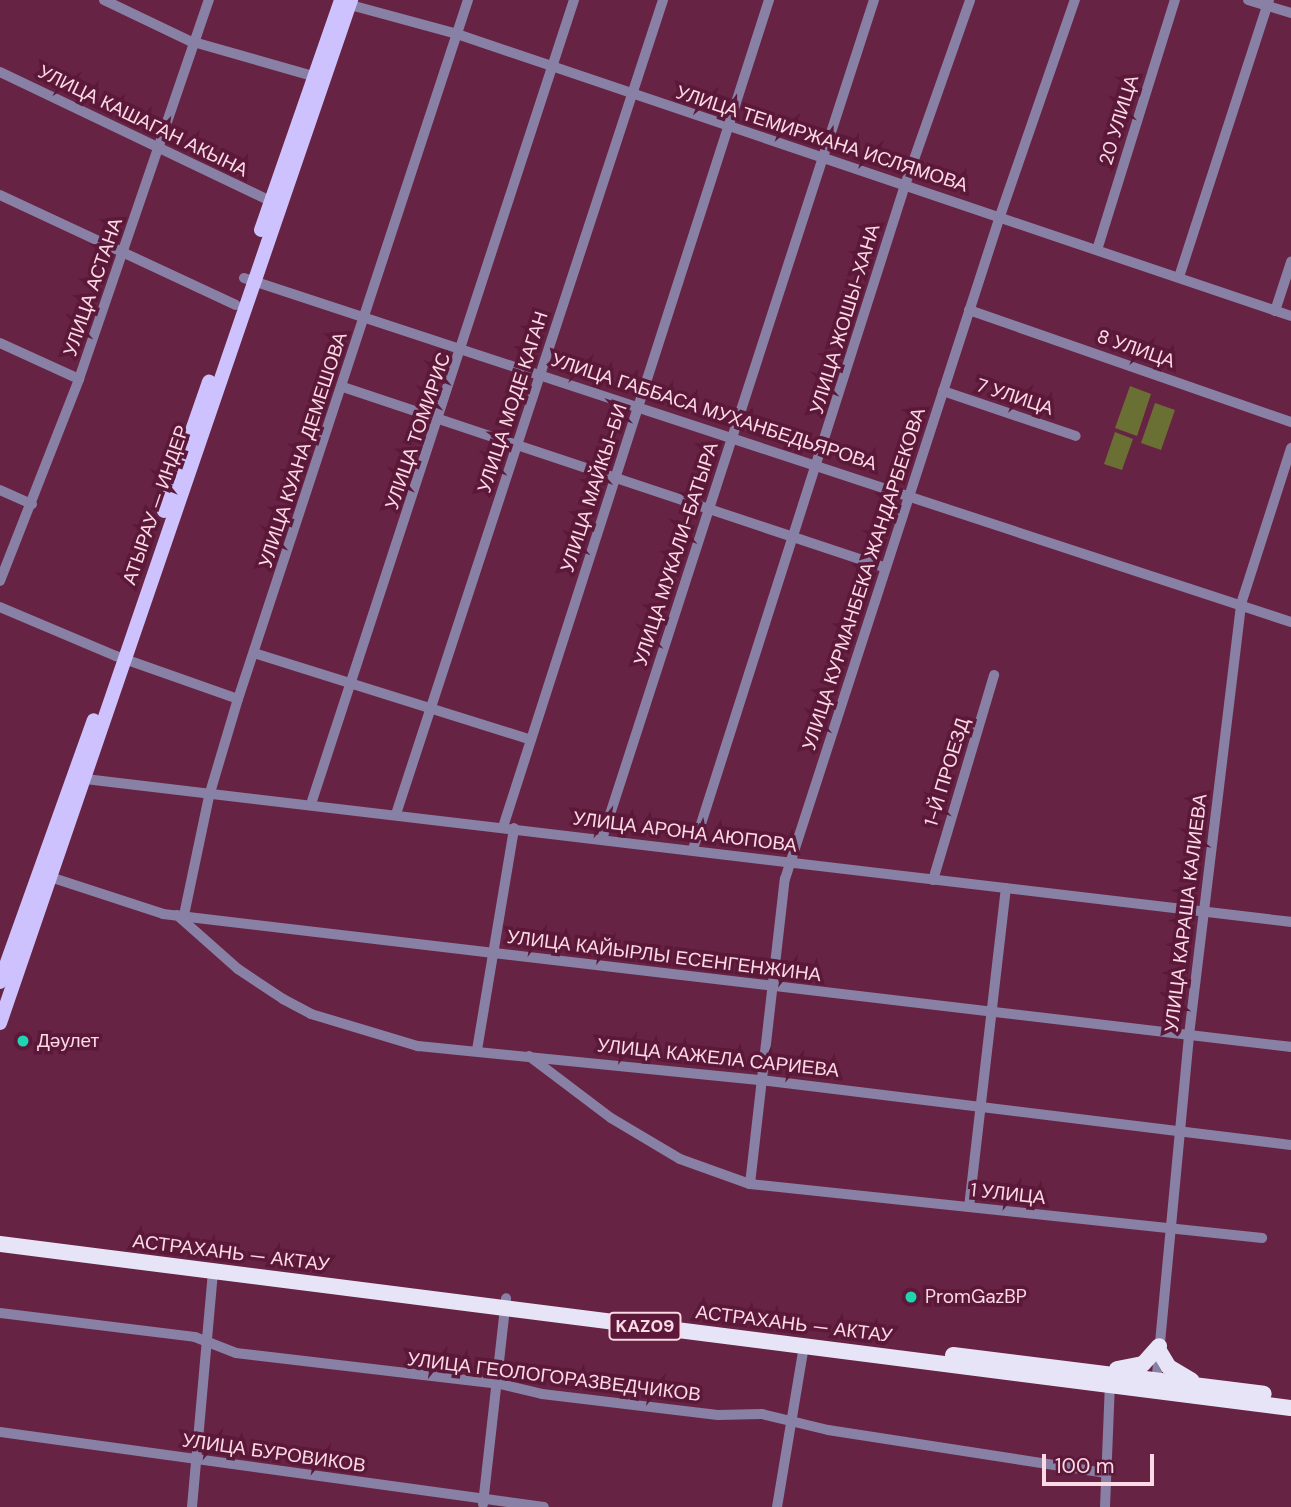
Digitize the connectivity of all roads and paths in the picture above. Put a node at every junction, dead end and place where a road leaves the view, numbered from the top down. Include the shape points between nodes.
1 (104, 0) edge
2 (209, 0) edge
3 (468, 0) edge
4 (574, 0) edge
5 (663, 0) edge
6 (769, 0) edge
7 (874, 0) edge
8 (970, 0) edge
9 (1075, 0) edge
10 (1175, 0) edge
11 (1248, 0) edge
12 (346, 2) edge
13 (1268, 3) edge
14 (1291, 13) edge
15 (457, 34) junction
16 (195, 43) junction
17 (552, 66) junction
18 (0, 72) edge
19 (313, 76) junction
20 (632, 94) junction
21 (729, 126) junction
22 (158, 148) junction
23 (826, 158) junction
24 (905, 185) junction
25 (0, 195) edge
26 (271, 201) junction
27 (1000, 216) junction
28 (1097, 250) junction
29 (124, 252) junction
30 (1291, 262) edge
31 (1179, 277) junction
32 (249, 279) junction
33 (236, 305) junction
34 (969, 310) junction
35 (1275, 311) junction
36 (1291, 316) edge
37 (365, 318) junction
38 (0, 343) edge
39 (463, 349) junction
40 (540, 374) junction
41 (79, 379) junction
42 (343, 387) junction
43 (943, 391) junction
44 (639, 406) junction
45 (440, 418) junction
46 (1291, 422) edge
47 (732, 436) junction
48 (1076, 436) dead end
49 (517, 445) junction
50 (1291, 448) edge
51 (818, 465) junction
52 (615, 477) junction
53 (0, 490) edge
54 (911, 494) junction
55 (32, 504) junction
56 (708, 511) junction
57 (794, 538) junction
58 (886, 568) junction
59 (0, 581) edge
60 (1241, 604) junction
61 (0, 607) edge
62 (1291, 622) edge
63 (254, 653) junction
64 (119, 657) junction
65 (994, 675) dead end
66 (351, 685) junction
67 (238, 698) junction
68 (430, 709) junction
69 (531, 740) junction
70 (79, 779) junction
71 (209, 796) junction
72 (311, 804) junction
73 (396, 814) junction
74 (509, 828) junction
75 (602, 839) junction
76 (693, 849) junction
77 (790, 864) junction
78 (45, 875) junction
79 (933, 880) junction
80 (1006, 888) junction
81 (1203, 911) junction
82 (180, 915) junction
83 (1291, 922) edge
84 (492, 953) junction
85 (0, 982) edge
86 (772, 988) junction
87 (990, 1012) junction
88 (0, 1023) edge
89 (1189, 1035) junction
90 (1291, 1047) edge
91 (477, 1050) junction
92 (529, 1056) junction
93 (761, 1080) junction
94 (980, 1107) junction
95 (1180, 1131) junction
96 (1291, 1145) edge
97 (751, 1184) junction
98 (969, 1207) junction
99 (1171, 1228) junction
100 (0, 1235) edge
101 (1262, 1238) dead end
102 (0, 1244) edge
103 (213, 1272) junction
104 (389, 1289) junction
105 (506, 1304) junction
106 (0, 1313) edge
107 (208, 1339) junction
108 (804, 1346) junction
109 (1158, 1348) junction
110 (1110, 1379) junction
111 (500, 1384) junction
112 (1156, 1385) junction
113 (1203, 1385) junction
114 (1291, 1397) edge
115 (1291, 1408) edge
116 (792, 1418) junction
117 (0, 1432) edge
118 (196, 1460) junction
119 (1105, 1473) junction
120 (483, 1504) edge
121 (192, 1507) edge
122 (544, 1507) edge
123 (777, 1507) edge
124 (1104, 1507) edge

1 - 16 street
2 - 16 street, УЛИЦА АСТАНА
3 - 15 street, УЛИЦА КУАНА ДЕМЕШОВА
4 - 17 street, УЛИЦА ТОМИРИС
5 - 20 street, УЛИЦА МОДЕ КАГАН
6 - 21 street, УЛИЦА МАЙКЫ-БИ
7 - 23 street, УЛИЦА МУКАЛИ-БАТЫРА
8 - 24 street, УЛИЦА ЖОШЫ-ХАНА
9 - 27 street, УЛИЦА КУРМАНБЕКА ЖАНДАРБЕКОВА
10 - 28 street, 20 УЛИЦА
11 - 13 street
12 - 15 street, УЛИЦА ТЕМИРЖАНА ИСЛЯМОВА
12 - 19 main road, АТЫРАУ — ИНДЕР
12 - 32 main road, АТЫРАУ — ИНДЕР
13 - 14 street
13 - 31 street
15 - 17 street, УЛИЦА ТЕМИРЖАНА ИСЛЯМОВА
15 - 37 street, УЛИЦА КУАНА ДЕМЕШОВА
16 - 19 street
16 - 22 street, УЛИЦА АСТАНА
17 - 20 street, УЛИЦА ТЕМИРЖАНА ИСЛЯМОВА
17 - 39 street, УЛИЦА ТОМИРИС
18 - 22 street, УЛИЦА КАШАГАН АКЫНА
19 - 26 main road, АТЫРАУ — ИНДЕР
20 - 21 street, УЛИЦА ТЕМИРЖАНА ИСЛЯМОВА
20 - 40 street, УЛИЦА МОДЕ КАГАН
21 - 23 street, УЛИЦА ТЕМИРЖАНА ИСЛЯМОВА
21 - 44 street, УЛИЦА МАЙКЫ-БИ
22 - 26 street, УЛИЦА КАШАГАН АКЫНА
22 - 29 street, УЛИЦА АСТАНА
23 - 24 street, УЛИЦА ТЕМИРЖАНА ИСЛЯМОВА
23 - 47 street, УЛИЦА МУКАЛИ-БАТЫРА
24 - 27 street, УЛИЦА ТЕМИРЖАНА ИСЛЯМОВА
24 - 51 street, УЛИЦА ЖОШЫ-ХАНА
25 - 29 street
26 - 32 main road, АТЫРАУ — ИНДЕР
27 - 28 street, УЛИЦА ТЕМИРЖАНА ИСЛЯМОВА
27 - 34 street, УЛИЦА КУРМАНБЕКА ЖАНДАРБЕКОВА
28 - 31 street, УЛИЦА ТЕМИРЖАНА ИСЛЯМОВА
29 - 33 street
29 - 41 street, УЛИЦА АСТАНА
30 - 35 street
31 - 35 street, УЛИЦА ТЕМИРЖАНА ИСЛЯМОВА
32 - 33 main road, АТЫРАУ — ИНДЕР
32 - 37 street, УЛИЦА ГАББАСА МУХАНБЕДЬЯРОВА
32 - 64 main road, АТЫРАУ — ИНДЕР
33 - 64 main road, АТЫРАУ — ИНДЕР
34 - 43 street, УЛИЦА КУРМАНБЕКА ЖАНДАРБЕКОВА
34 - 46 street, 8 УЛИЦА
35 - 36 street, УЛИЦА ТЕМИРЖАНА ИСЛЯМОВА
37 - 39 street, УЛИЦА ГАББАСА МУХАНБЕДЬЯРОВА
37 - 42 street, УЛИЦА КУАНА ДЕМЕШОВА
38 - 41 street
39 - 40 street, УЛИЦА ГАББАСА МУХАНБЕДЬЯРОВА
39 - 45 street, УЛИЦА ТОМИРИС
40 - 44 street, УЛИЦА ГАББАСА МУХАНБЕДЬЯРОВА
40 - 49 street, УЛИЦА МОДЕ КАГАН
41 - 55 street, УЛИЦА АСТАНА
42 - 45 street
42 - 63 street, УЛИЦА КУАНА ДЕМЕШОВА
43 - 48 street, 7 УЛИЦА
43 - 54 street, УЛИЦА КУРМАНБЕКА ЖАНДАРБЕКОВА
44 - 47 street, УЛИЦА ГАББАСА МУХАНБЕДЬЯРОВА
44 - 52 street, УЛИЦА МАЙКЫ-БИ
45 - 49 street
45 - 66 street, УЛИЦА ТОМИРИС
47 - 51 street, УЛИЦА ГАББАСА МУХАНБЕДЬЯРОВА
47 - 56 street, УЛИЦА МУКАЛИ-БАТЫРА
49 - 52 street
49 - 68 street, УЛИЦА МОДЕ КАГАН
50 - 60 street, УЛИЦА КАРАША КАЛИЕВА
51 - 54 street, УЛИЦА ГАББАСА МУХАНБЕДЬЯРОВА
51 - 57 street, УЛИЦА ЖОШЫ-ХАНА
52 - 56 street
52 - 69 street, УЛИЦА МАЙКЫ-БИ
53 - 55 street
54 - 58 street, УЛИЦА КУРМАНБЕКА ЖАНДАРБЕКОВА
54 - 60 street, УЛИЦА ГАББАСА МУХАНБЕДЬЯРОВА
55 - 59 street, УЛИЦА АСТАНА
56 - 57 street
56 - 75 street, УЛИЦА МУКАЛИ-БАТЫРА
57 - 58 street
57 - 76 street, УЛИЦА ЖОШЫ-ХАНА
58 - 77 street, УЛИЦА КУРМАНБЕКА ЖАНДАРБЕКОВА
60 - 62 street, УЛИЦА ГАББАСА МУХАНБЕДЬЯРОВА
60 - 81 street, УЛИЦА КАРАША КАЛИЕВА
61 - 64 street
63 - 66 street
63 - 67 street, УЛИЦА КУАНА ДЕМЕШОВА
64 - 67 street
64 - 70 main road, АТЫРАУ — ИНДЕР
65 - 79 street, 1-Й ПРОЕЗД
66 - 68 street
66 - 72 street, УЛИЦА ТОМИРИС
67 - 71 street, УЛИЦА КУАНА ДЕМЕШОВА
68 - 69 street
68 - 73 street, УЛИЦА МОДЕ КАГАН
69 - 74 street, УЛИЦА МАЙКЫ-БИ
70 - 71 street, УЛИЦА АРОНА АЮПОВА
70 - 78 main road, АТЫРАУ — ИНДЕР
71 - 72 street, УЛИЦА АРОНА АЮПОВА
71 - 82 street, УЛИЦА КУАНА ДЕМЕШОВА
72 - 73 street, УЛИЦА АРОНА АЮПОВА
73 - 74 street, УЛИЦА АРОНА АЮПОВА
74 - 75 street, УЛИЦА АРОНА АЮПОВА
74 - 84 street, УЛИЦА МАЙКЫ-БИ
75 - 76 street, УЛИЦА АРОНА АЮПОВА
76 - 77 street, УЛИЦА АРОНА АЮПОВА
77 - 79 street, УЛИЦА АРОНА АЮПОВА
77 - 86 street, УЛИЦА КУРМАНБЕКА ЖАНДАРБЕКОВА
78 - 82 street, УЛИЦА КАЙЫРЛЫ ЕСЕНГЕНЖИНА
78 - 85 main road, АТЫРАУ — ИНДЕР
78 - 88 main road, АТЫРАУ — ИНДЕР
79 - 80 street, УЛИЦА АРОНА АЮПОВА
80 - 81 street, УЛИЦА АРОНА АЮПОВА
80 - 87 street
81 - 83 street, УЛИЦА АРОНА АЮПОВА
81 - 89 street, УЛИЦА КАРАША КАЛИЕВА
82 - 84 street, УЛИЦА КАЙЫРЛЫ ЕСЕНГЕНЖИНА
82 - 91 street, УЛИЦА КАЖЕЛА САРИЕВА via 237,969 311,1014 418,1046
84 - 86 street, УЛИЦА КАЙЫРЛЫ ЕСЕНГЕНЖИНА
84 - 91 street, УЛИЦА МАЙКЫ-БИ
86 - 87 street, УЛИЦА КАЙЫРЛЫ ЕСЕНГЕНЖИНА
86 - 93 street, УЛИЦА КУРМАНБЕКА ЖАНДАРБЕКОВА
87 - 89 street, УЛИЦА КАЙЫРЛЫ ЕСЕНГЕНЖИНА
87 - 94 street
89 - 90 street, УЛИЦА КАЙЫРЛЫ ЕСЕНГЕНЖИНА
89 - 95 street, УЛИЦА КАРАША КАЛИЕВА
91 - 92 street, УЛИЦА КАЖЕЛА САРИЕВА
92 - 93 street, УЛИЦА КАЖЕЛА САРИЕВА
92 - 97 street, 1 УЛИЦА via 611,1118 680,1159
93 - 94 street, УЛИЦА КАЖЕЛА САРИЕВА
93 - 97 street, УЛИЦА КУРМАНБЕКА ЖАНДАРБЕКОВА
94 - 95 street, УЛИЦА КАЖЕЛА САРИЕВА
94 - 98 street
95 - 96 street, УЛИЦА КАЖЕЛА САРИЕВА
95 - 99 street, УЛИЦА КАРАША КАЛИЕВА
97 - 98 street, 1 УЛИЦА
98 - 99 street, 1 УЛИЦА
99 - 101 street, 1 УЛИЦА
99 - 109 street, УЛИЦА КАРАША КАЛИЕВА
100 - 104 highway, АСТРАХАНЬ — АКТАУ / KAZ09
102 - 103 highway, АСТРАХАНЬ — АКТАУ / KAZ09
103 - 104 highway, АСТРАХАНЬ — АКТАУ / KAZ09
103 - 107 street
104 - 105 highway, АСТРАХАНЬ — АКТАУ / KAZ09
105 - 108 highway, АСТРАХАНЬ — АКТАУ / KAZ09
105 - 110 highway, АСТРАХАНЬ — АКТАУ / KAZ09
105 - 111 street
106 - 107 street, УЛИЦА ГЕОЛОГОРАЗВЕДЧИКОВ
107 - 111 street, УЛИЦА ГЕОЛОГОРАЗВЕДЧИКОВ via 236,1353
107 - 118 street
108 - 110 highway, АСТРАХАНЬ — АКТАУ / KAZ09
108 - 116 street
109 - 110 highway via 1143,1364
109 - 112 street, УЛИЦА КАРАША КАЛИЕВА
109 - 113 highway via 1174,1371
110 - 112 highway, АСТРАХАНЬ — АКТАУ / KAZ09
110 - 119 street
111 - 116 street, УЛИЦА ГЕОЛОГОРАЗВЕДЧИКОВ via 542,1394 691,1412
111 - 120 street
112 - 113 highway, АСТРАХАНЬ — АКТАУ / KAZ09
112 - 115 highway, АСТРАХАНЬ — АКТАУ / KAZ09
113 - 114 highway, АСТРАХАНЬ — АКТАУ / KAZ09
116 - 119 street, УЛИЦА ГЕОЛОГОРАЗВЕДЧИКОВ via 828,1430
116 - 123 street
117 - 118 street, УЛИЦА БУРОВИКОВ
118 - 120 street, УЛИЦА БУРОВИКОВ
118 - 121 street
119 - 124 street
120 - 122 street, УЛИЦА БУРОВИКОВ

